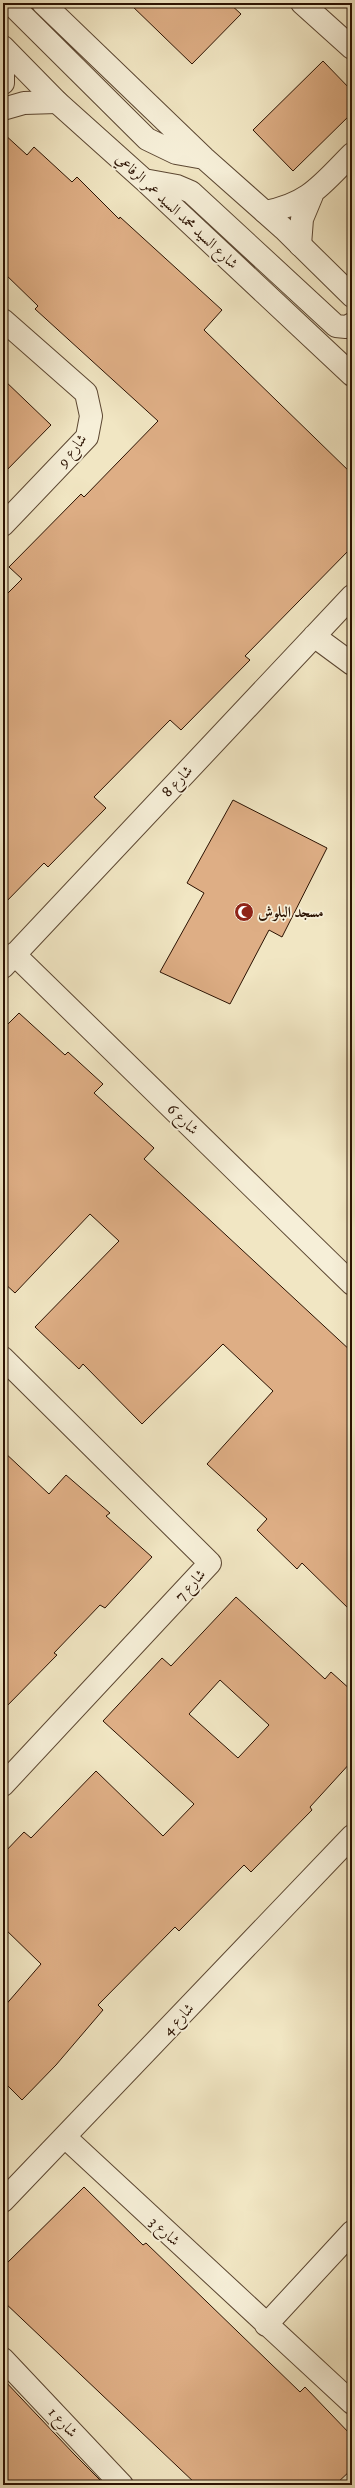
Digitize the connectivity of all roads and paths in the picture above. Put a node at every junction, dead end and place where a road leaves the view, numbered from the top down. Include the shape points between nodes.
1 (10, 3) edge
2 (43, 3) edge
3 (302, 3) edge
4 (3, 47) edge
5 (352, 48) edge
6 (3, 50) edge
7 (3, 84) edge
8 (56, 102) junction
9 (3, 109) edge
10 (352, 154) edge
11 (204, 158) junction
12 (144, 180) junction
13 (312, 195) junction
14 (265, 212) junction
15 (300, 245) junction
16 (352, 296) edge
17 (3, 320) edge
18 (352, 324) edge
19 (352, 375) edge
20 (3, 525) edge
21 (352, 596) edge
22 (314, 636) junction
23 (352, 664) edge
24 (9, 961) edge
25 (352, 1284) edge
26 (3, 1358) edge
27 (3, 1785) edge
28 (352, 1836) edge
29 (65, 2137) junction
30 (3, 2201) edge
31 (352, 2232) edge
32 (266, 2325) junction
33 (3, 2359) edge
34 (352, 2403) edge
35 (122, 2485) edge

1 - 11 street via 147,139 176,153
2 - 11 street
3 - 5 street
4 - 8 street, شارع السيد محمد السيد عمر الرفاعي
6 - 7 street
8 - 9 street via 24,103
8 - 12 street, شارع السيد محمد السيد عمر الرفاعي
10 - 13 street
11 - 14 street
12 - 18 street via 177,186 190,192 336,326 346,327
12 - 19 street, شارع السيد محمد السيد عمر الرفاعي
13 - 14 street via 289,206
13 - 15 street via 302,219
14 - 15 street
15 - 16 street
17 - 20 street, شارع 9 via 86,394 91,416 86,437
21 - 22 street, شارع 8
22 - 23 street
22 - 24 street, شارع 8
24 - 25 street, شارع 6
26 - 27 street, شارع 7 via 210,1563
28 - 29 street, شارع 4
29 - 30 street, شارع 4
29 - 32 street, شارع 3
31 - 32 street
32 - 34 street, شارع 3
33 - 35 street, شارع 1

